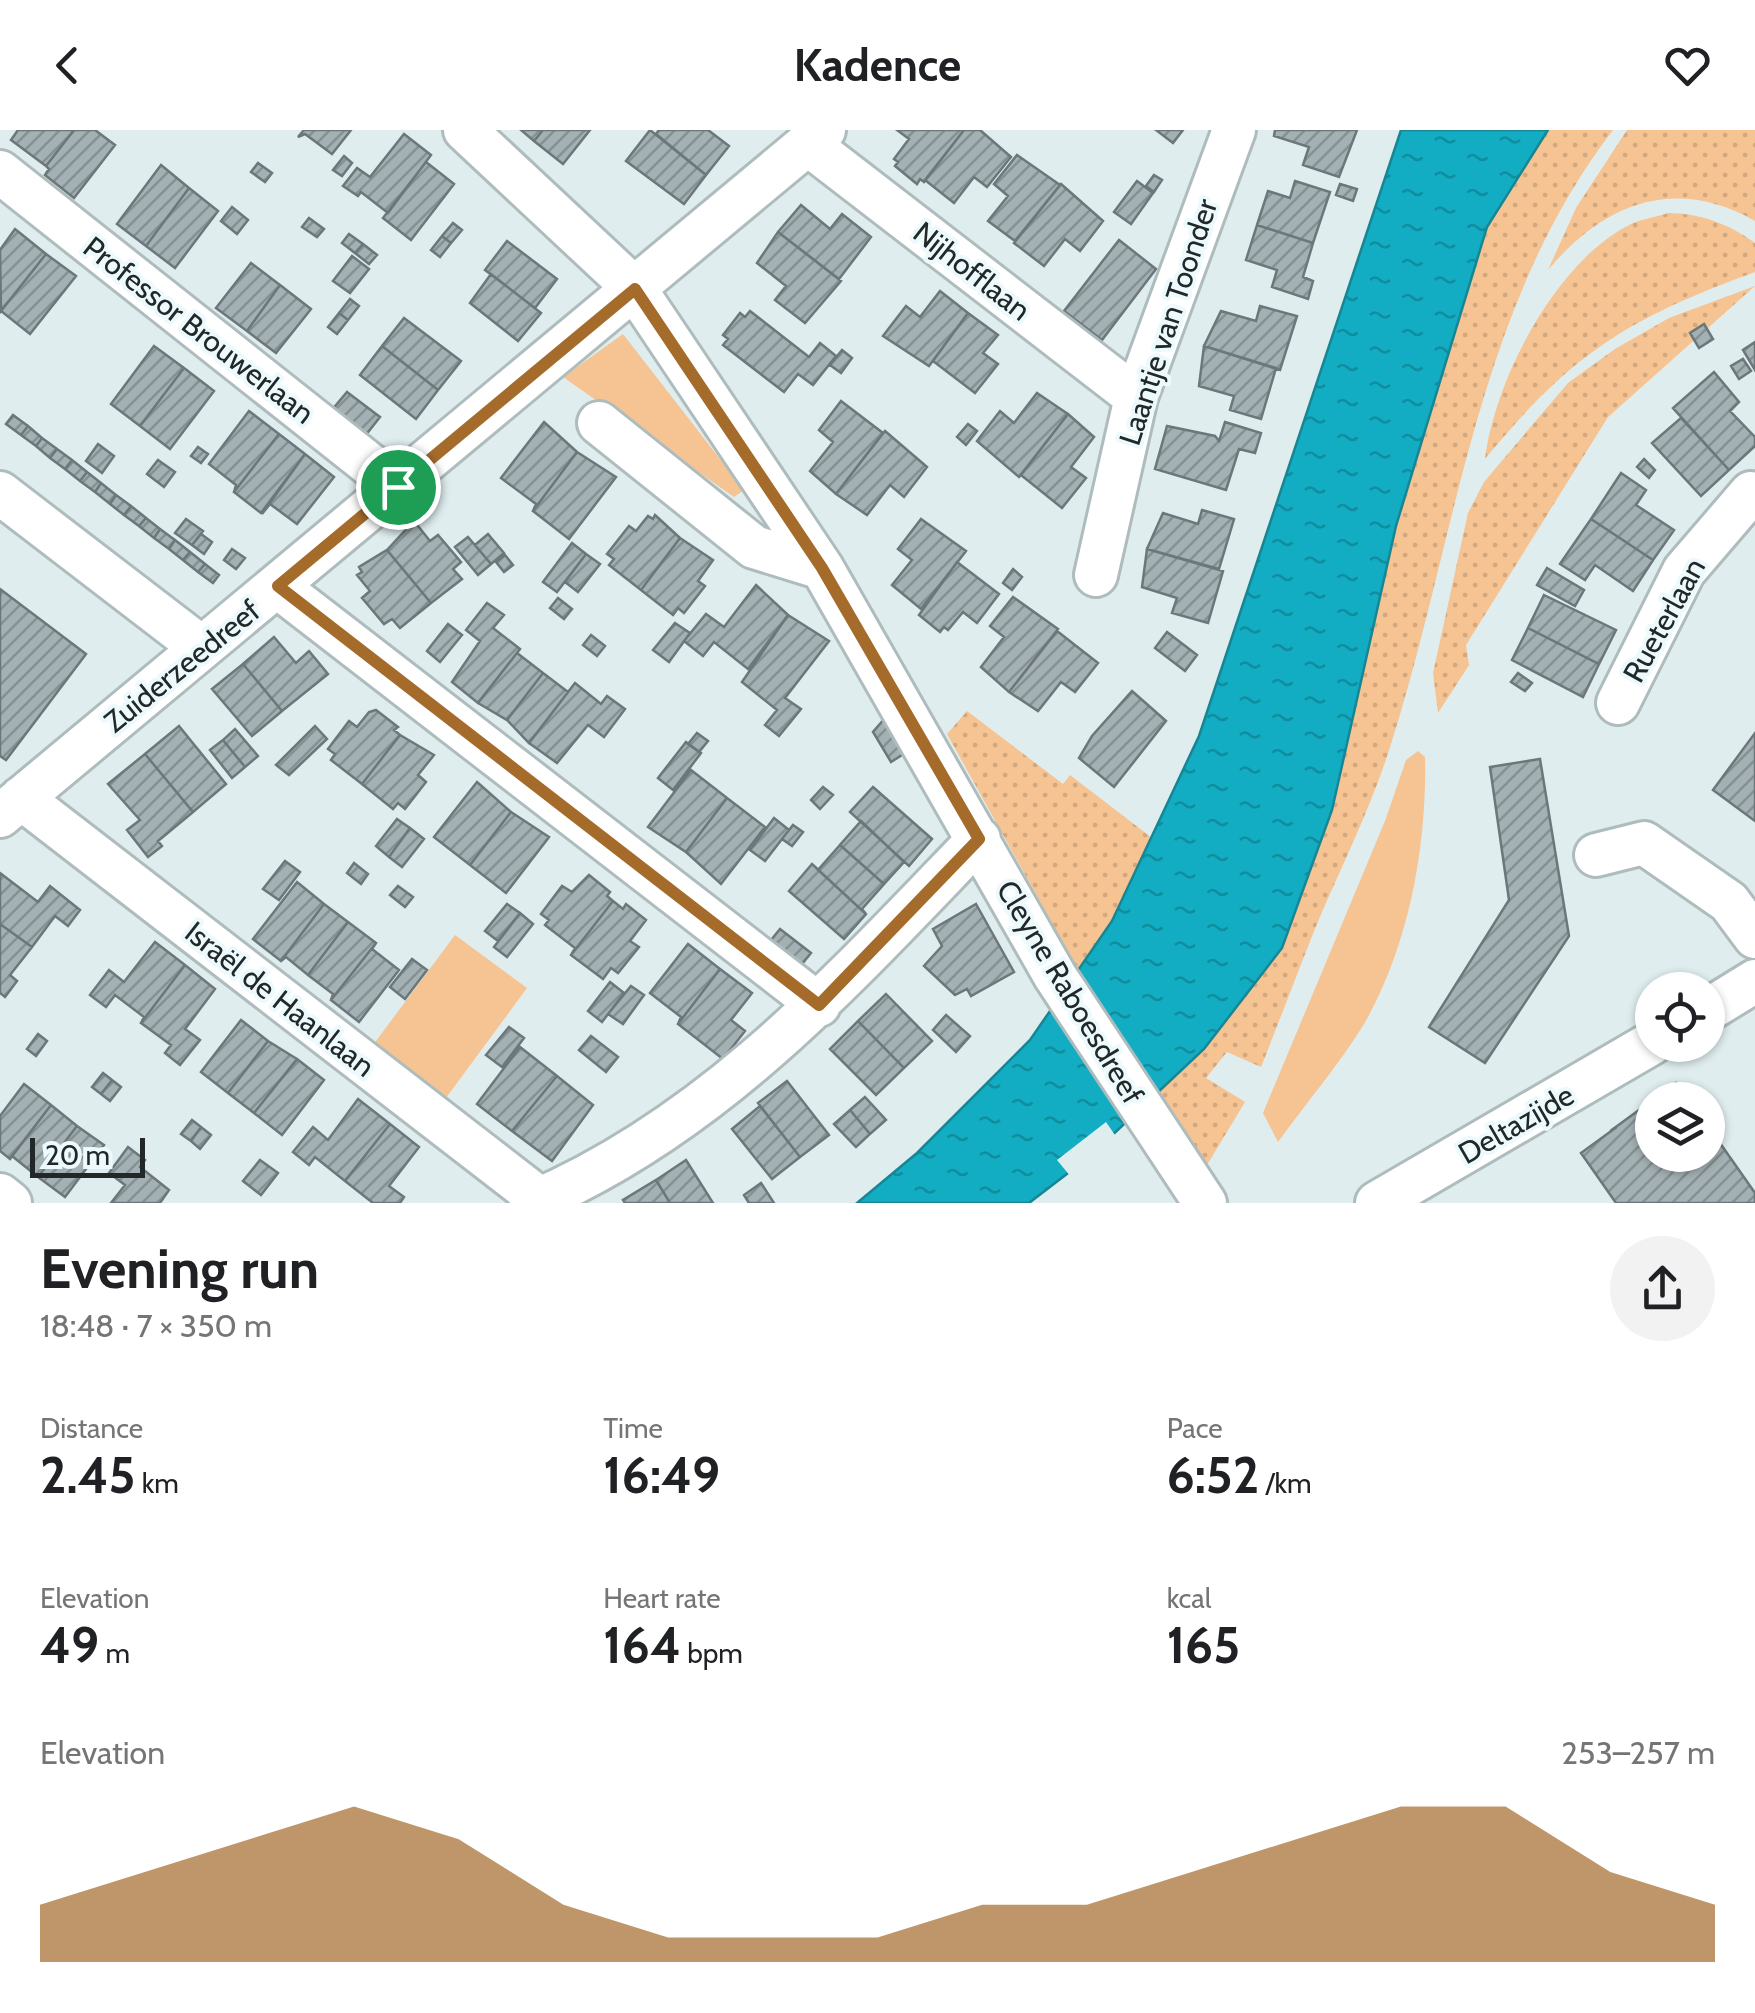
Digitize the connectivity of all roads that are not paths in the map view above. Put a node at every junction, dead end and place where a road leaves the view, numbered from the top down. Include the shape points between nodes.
1 (466, 130) edge
2 (1234, 130) edge
3 (816, 137) edge
4 (0, 172) edge
5 (635, 289) junction
6 (1136, 397) junction
7 (599, 423) dead end
8 (398, 487) junction
9 (0, 493) edge
10 (1754, 494) edge
11 (822, 568) junction
12 (1096, 575) dead end
13 (278, 586) junction
14 (202, 648) junction
15 (1618, 703) dead end
16 (10, 807) edge
17 (979, 839) junction
18 (1596, 856) dead end
19 (1755, 936) edge
20 (1755, 982) edge
21 (1725, 1000) edge
22 (819, 1005) junction
23 (1635, 1053) edge
24 (0, 1195) edge
25 (535, 1201) edge
26 (10, 1203) edge
27 (1205, 1203) edge
28 (1377, 1203) edge

1 - 5 street, Cleyne Raboesdreef
2 - 6 street, Laantje van Toonder
3 - 5 street, Zuiderzeedreef
3 - 6 street, Nijhofflaan
4 - 8 street, Professor Brouwerlaan
5 - 8 street, Zuiderzeedreef
5 - 11 street, Cleyne Raboesdreef
6 - 12 street, Laantje van Toonder
7 - 11 street via 754,547
8 - 13 street, Zuiderzeedreef
9 - 14 street
10 - 15 street, Rueterlaan via 1684,570
11 - 17 street, Cleyne Raboesdreef
13 - 14 street, Zuiderzeedreef
13 - 22 street
14 - 16 street, Zuiderzeedreef
16 - 25 street, Israël de Haanlaan
17 - 22 street
17 - 27 street, Cleyne Raboesdreef via 1054,976
18 - 19 street via 1644,842 1729,902
20 - 21 street
22 - 25 street via 687,1115
23 - 28 street, Deltazijde
24 - 26 street

